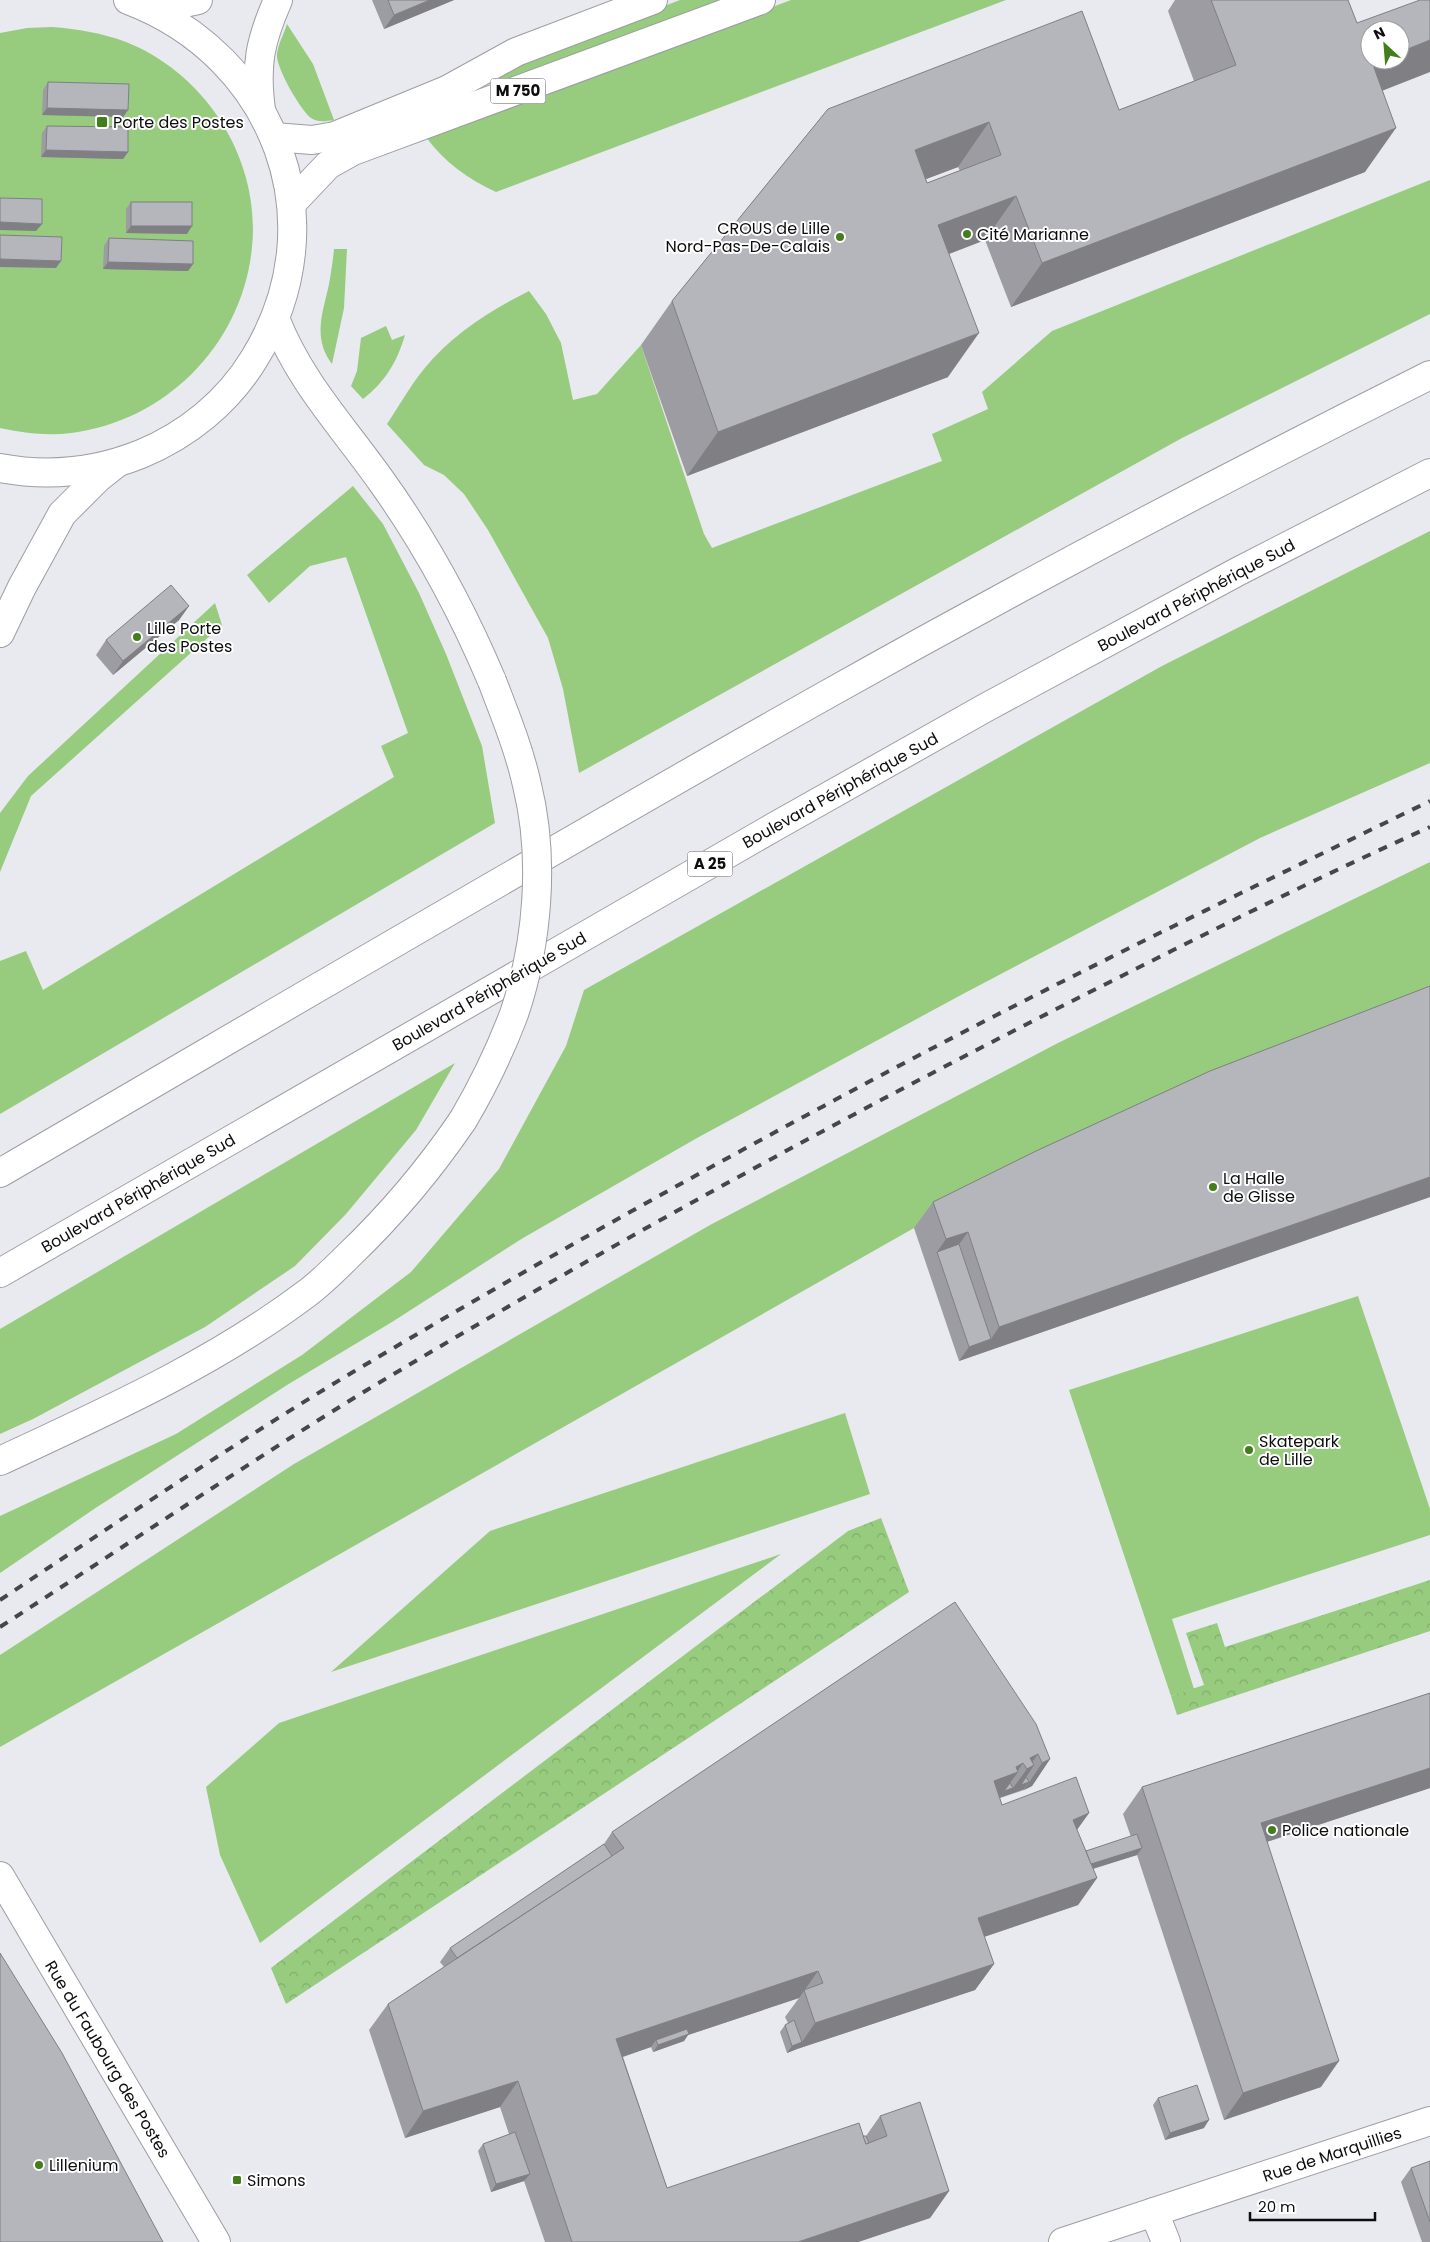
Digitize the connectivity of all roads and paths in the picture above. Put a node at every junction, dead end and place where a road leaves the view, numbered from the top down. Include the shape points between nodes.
1 (198, 0) edge
2 (278, 0) edge
3 (653, 0) edge
4 (761, 0) edge
5 (136, 3) edge
6 (261, 110) junction
7 (274, 137) junction
8 (291, 204) junction
9 (275, 318) junction
10 (1430, 375) edge
11 (117, 463) junction
12 (0, 468) edge
13 (1430, 473) edge
14 (0, 633) edge
15 (0, 1173) edge
16 (0, 1273) edge
17 (0, 1461) edge
18 (0, 1876) edge
19 (1430, 2121) edge
20 (1154, 2212) junction
21 (216, 2242) edge
22 (1063, 2242) edge
23 (1166, 2242) edge

1 - 5 main road via 175,5
2 - 6 main road via 259,55 257,70
3 - 7 main road, M 750 via 516,52 447,90 334,136 312,140
4 - 8 main road, M 750 via 353,151 328,165
5 - 6 main road via 179,25 211,48 238,77
6 - 7 main road
7 - 8 main road via 285,170
8 - 9 main road via 289,270
9 - 11 main road via 250,366 215,407 172,440
9 - 17 main road, bridge via 283,340 304,377 412,525 440,572 492,680 517,746 528,786 536,840 536,891 524,977 498,1052 463,1120 405,1198 308,1294 184,1371
10 - 15 main road via 1180,502 828,694
11 - 12 main road via 55,473
11 - 14 main road via 75,499 57,521
13 - 16 main road, Boulevard Périphérique Sud / A 25 via 1237,572 985,708
18 - 21 main road, Rue du Faubourg des Postes
19 - 20 main road, Rue de Marquillies
20 - 22 main road, Rue de Marquillies
20 - 23 main road

